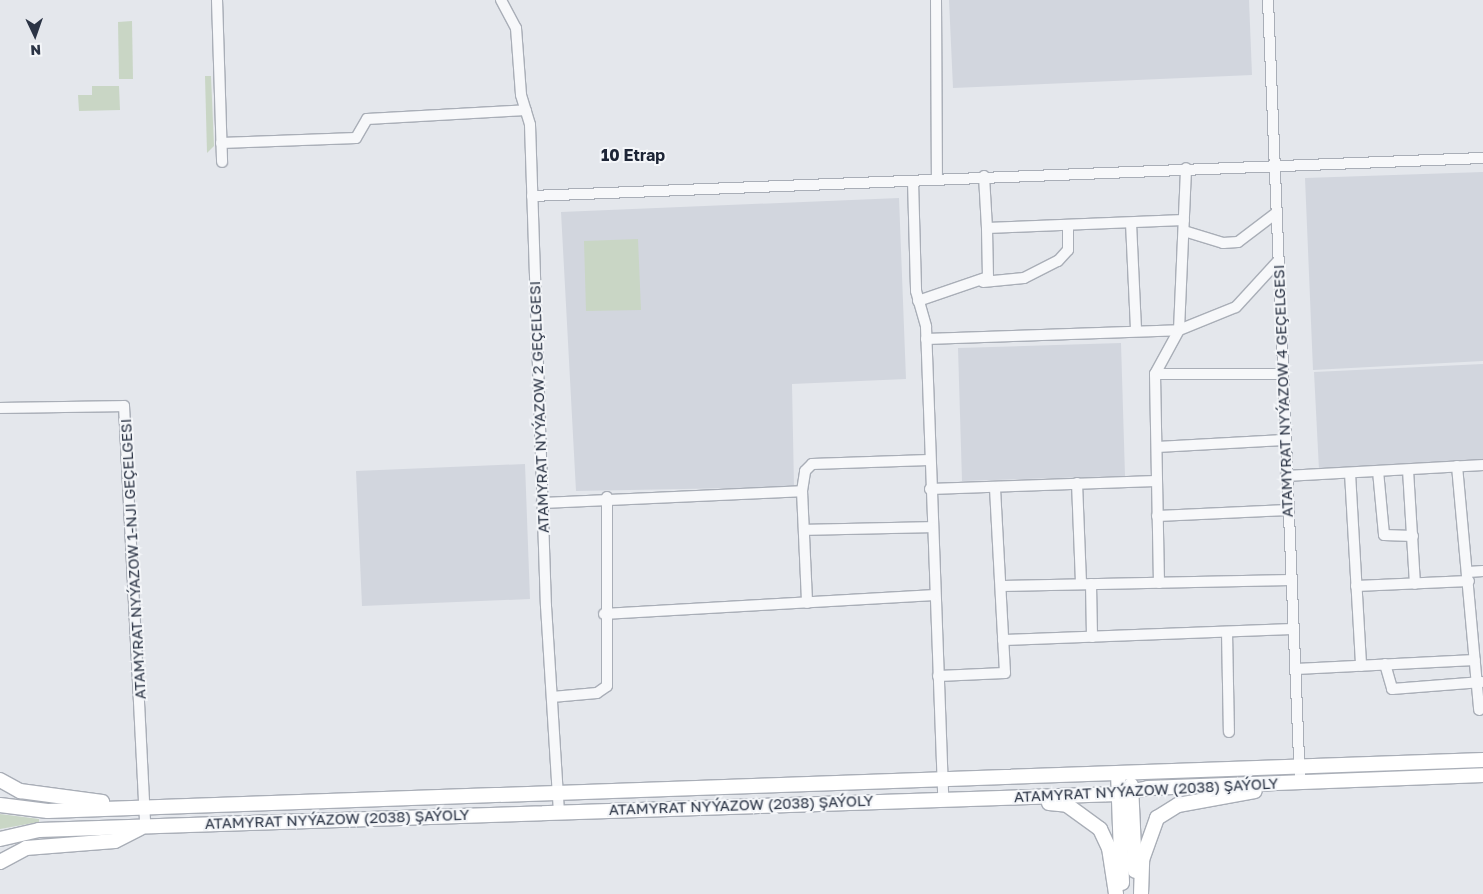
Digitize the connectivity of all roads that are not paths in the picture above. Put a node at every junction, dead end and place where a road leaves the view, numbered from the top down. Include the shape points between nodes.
1 (217, 0) edge
2 (936, 0) edge
3 (1268, 0) edge
4 (503, 4) edge
5 (526, 110) junction
6 (221, 143) junction
7 (1483, 158) edge
8 (222, 162) dead end
9 (1274, 164) junction
10 (1186, 168) junction
11 (984, 176) junction
12 (937, 177) junction
13 (912, 181) junction
14 (532, 196) junction
15 (1276, 213) junction
16 (1184, 220) junction
17 (1131, 222) junction
18 (1068, 225) junction
19 (987, 228) junction
20 (1184, 231) junction
21 (1278, 261) junction
22 (983, 282) junction
23 (918, 300) junction
24 (1179, 330) junction
25 (1136, 332) junction
26 (926, 339) junction
27 (1155, 374) junction
28 (1282, 374) junction
29 (0, 408) edge
30 (1284, 440) junction
31 (1157, 447) junction
32 (929, 460) junction
33 (1457, 466) junction
34 (1483, 466) edge
35 (1408, 470) junction
36 (1378, 471) junction
37 (1350, 473) junction
38 (1286, 476) junction
39 (1156, 481) junction
40 (1077, 484) junction
41 (995, 487) junction
42 (930, 490) junction
43 (802, 491) junction
44 (607, 497) junction
45 (542, 503) junction
46 (1288, 510) junction
47 (1158, 516) junction
48 (932, 527) junction
49 (804, 530) junction
50 (1412, 536) junction
51 (1483, 571) edge
52 (1469, 577) junction
53 (1291, 580) junction
54 (1159, 583) junction
55 (1086, 584) junction
56 (1415, 584) junction
57 (1002, 586) junction
58 (1356, 586) junction
59 (934, 595) junction
60 (808, 603) junction
61 (604, 614) junction
62 (1478, 624) edge
63 (1294, 629) junction
64 (1226, 632) junction
65 (1092, 636) junction
66 (1004, 640) junction
67 (1475, 660) junction
68 (1385, 664) junction
69 (1361, 666) junction
70 (1296, 669) junction
71 (938, 676) junction
72 (1480, 682) edge
73 (552, 697) junction
74 (1479, 710) dead end
75 (1229, 732) dead end
76 (1483, 760) edge
77 (1299, 767) junction
78 (1124, 773) junction
79 (1483, 776) edge
80 (0, 780) edge
81 (942, 780) junction
82 (1300, 782) junction
83 (1125, 794) junction
84 (558, 795) junction
85 (943, 799) junction
86 (0, 805) edge
87 (144, 808) junction
88 (559, 811) junction
89 (145, 826) junction
90 (0, 839) edge
91 (0, 862) edge
92 (1116, 894) edge
93 (1122, 894) edge
94 (1137, 894) edge
95 (1141, 894) edge

1 - 6 street
2 - 12 street
3 - 9 street, ATAMYRAT NYÝAZOW 4 GEÇELGESI
4 - 5 street, ATAMYRAT NYÝAZOW 2 GEÇELGESI via 516,28
5 - 6 street via 368,119 356,138
5 - 14 street, ATAMYRAT NYÝAZOW 2 GEÇELGESI via 530,125
6 - 8 street
7 - 9 street
9 - 10 street
9 - 15 street, ATAMYRAT NYÝAZOW 4 GEÇELGESI
10 - 11 street
10 - 16 street
11 - 12 street
11 - 19 street
12 - 13 street
13 - 14 street
13 - 23 street
14 - 45 street, ATAMYRAT NYÝAZOW 2 GEÇELGESI
15 - 20 street via 1238,242 1222,243
15 - 21 street, ATAMYRAT NYÝAZOW 4 GEÇELGESI
16 - 17 street
16 - 20 street
17 - 18 street
17 - 25 street
18 - 19 street
18 - 22 street via 1068,250 1058,261 1024,278
19 - 22 street via 989,270
20 - 24 street
21 - 24 street via 1236,307
21 - 28 street, ATAMYRAT NYÝAZOW 4 GEÇELGESI
22 - 23 street
23 - 26 street
24 - 25 street
24 - 27 street
25 - 26 street
26 - 32 street
27 - 28 street
27 - 31 street
28 - 30 street, ATAMYRAT NYÝAZOW 4 GEÇELGESI
29 - 87 street, ATAMYRAT NYÝAZOW 1-NJI GEÇELGESI via 124,406
30 - 31 street
30 - 38 street, ATAMYRAT NYÝAZOW 4 GEÇELGESI
31 - 39 street
32 - 42 street
32 - 43 street via 812,464 805,471
33 - 34 street
33 - 35 street
33 - 52 street
35 - 36 street
35 - 50 street
36 - 37 street
36 - 50 street via 1384,535
37 - 38 street
37 - 58 street
38 - 46 street, ATAMYRAT NYÝAZOW 4 GEÇELGESI
39 - 40 street
39 - 47 street
40 - 41 street
40 - 55 street
41 - 42 street
41 - 57 street
42 - 48 street
43 - 44 street
43 - 49 street
44 - 45 street
44 - 61 street
45 - 73 street, ATAMYRAT NYÝAZOW 2 GEÇELGESI
46 - 47 street
46 - 53 street, ATAMYRAT NYÝAZOW 4 GEÇELGESI
47 - 54 street
48 - 49 street
48 - 59 street
49 - 60 street
50 - 56 street
51 - 52 street
52 - 56 street
52 - 62 street
53 - 54 street
53 - 63 street, ATAMYRAT NYÝAZOW 4 GEÇELGESI
54 - 55 street
55 - 57 street
55 - 65 street
56 - 58 street
57 - 66 street
58 - 69 street
59 - 60 street
59 - 71 street
60 - 61 street
61 - 73 street via 607,686 597,693
62 - 67 street
63 - 64 street
63 - 70 street, ATAMYRAT NYÝAZOW 4 GEÇELGESI
64 - 65 street
64 - 75 street
65 - 66 street
66 - 71 street via 1005,673
67 - 68 street
67 - 72 street
68 - 69 street
68 - 72 street via 1392,689
69 - 70 street
70 - 77 street, ATAMYRAT NYÝAZOW 4 GEÇELGESI
71 - 81 street
72 - 74 street
73 - 84 street, ATAMYRAT NYÝAZOW 2 GEÇELGESI
76 - 77 main road, ATAMYRAT NYÝAZOW (2038) ŞAÝOLY
77 - 78 main road, ATAMYRAT NYÝAZOW (2038) ŞAÝOLY
77 - 82 street, ATAMYRAT NYÝAZOW 4 GEÇELGESI
78 - 81 main road, ATAMYRAT NYÝAZOW (2038) ŞAÝOLY
78 - 83 main road
79 - 82 main road, ATAMYRAT NYÝAZOW (2038) ŞAÝOLY
80 - 87 main road via 20,791
81 - 84 main road, ATAMYRAT NYÝAZOW (2038) ŞAÝOLY
81 - 85 street
82 - 83 main road, ATAMYRAT NYÝAZOW (2038) ŞAÝOLY via 1148,788
82 - 95 main road via 1178,805 1157,818 1142,860
83 - 85 main road, ATAMYRAT NYÝAZOW (2038) ŞAÝOLY
83 - 93 main road
83 - 94 main road
84 - 87 main road, ATAMYRAT NYÝAZOW (2038) ŞAÝOLY
84 - 88 street, ATAMYRAT NYÝAZOW 2 GEÇELGESI
85 - 88 main road, ATAMYRAT NYÝAZOW (2038) ŞAÝOLY
85 - 92 main road via 1067,805 1100,829 1109,848
86 - 87 main road, ATAMYRAT NYÝAZOW (2038) ŞAÝOLY via 48,811
87 - 89 street
88 - 89 main road, ATAMYRAT NYÝAZOW (2038) ŞAÝOLY
89 - 90 main road, ATAMYRAT NYÝAZOW (2038) ŞAÝOLY via 40,830
89 - 91 main road via 115,841 26,848

